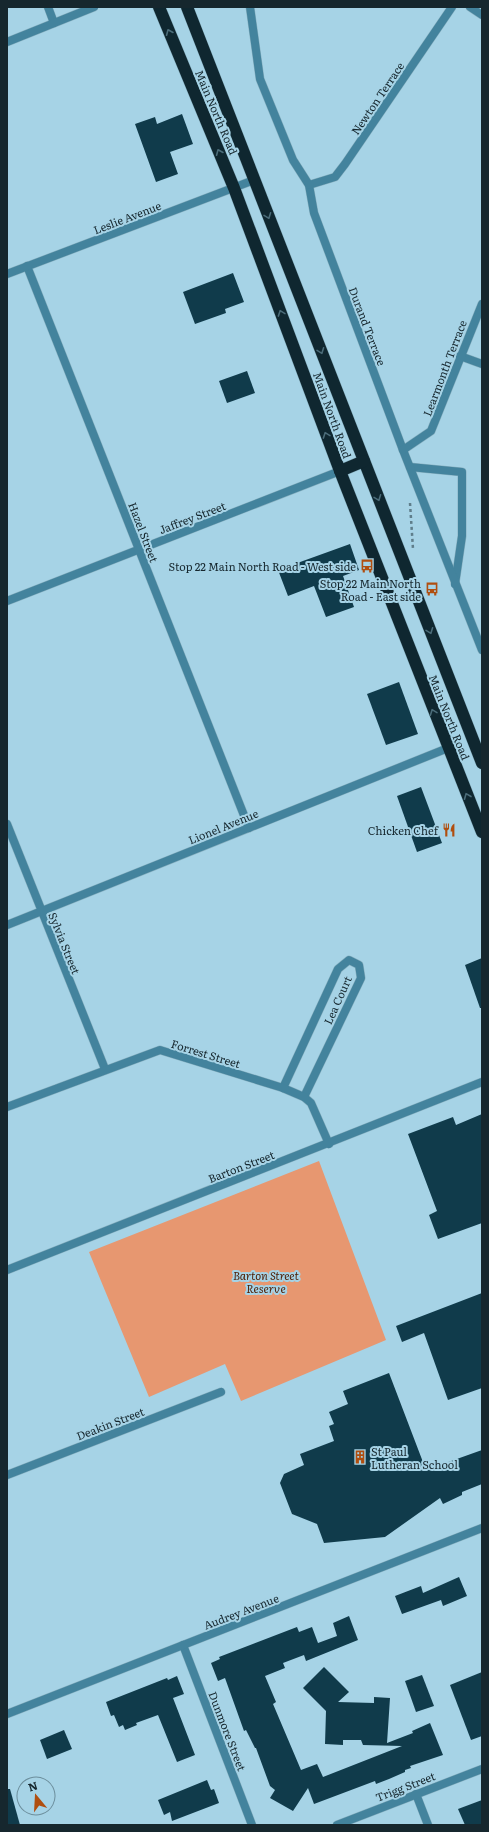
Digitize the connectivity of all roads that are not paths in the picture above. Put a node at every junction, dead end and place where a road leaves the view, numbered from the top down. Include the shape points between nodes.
1 (48, 7) edge
2 (94, 7) edge
3 (159, 7) edge
4 (187, 7) edge
5 (250, 7) edge
6 (452, 7) edge
7 (470, 7) edge
8 (482, 15) edge
9 (54, 23) junction
10 (7, 42) edge
11 (254, 180) junction
12 (309, 185) junction
13 (234, 188) junction
14 (27, 266) junction
15 (7, 274) edge
16 (482, 304) edge
17 (460, 356) junction
18 (482, 364) edge
19 (403, 450) junction
20 (364, 462) junction
21 (410, 467) junction
22 (340, 471) junction
23 (139, 550) junction
24 (455, 584) junction
25 (7, 601) edge
26 (482, 650) edge
27 (448, 748) junction
28 (482, 763) edge
29 (7, 824) edge
30 (249, 828) junction
31 (482, 832) edge
32 (41, 911) junction
33 (7, 925) edge
34 (104, 1069) junction
35 (482, 1082) edge
36 (283, 1088) junction
37 (304, 1097) junction
38 (7, 1107) edge
39 (329, 1144) junction
40 (7, 1270) edge
41 (221, 1392) dead end
42 (7, 1475) edge
43 (482, 1528) edge
44 (183, 1645) junction
45 (7, 1714) edge
46 (482, 1769) edge
47 (416, 1794) junction
48 (252, 1825) edge
49 (337, 1825) edge
50 (428, 1825) edge

1 - 9 street
2 - 9 street
13 -> 3 highway, Main North Road
4 - 11 highway, Main North Road
5 - 12 street, Durand Terrace via 260,80 293,160
6 - 12 street, Newton Terrace via 335,177
7 - 8 street
9 - 10 street
11 - 13 street, Leslie Avenue
11 -> 20 highway, Main North Road
12 - 19 street, Durand Terrace via 314,212
13 - 14 street, Leslie Avenue
22 -> 13 highway, Main North Road
14 - 15 street, Leslie Avenue
14 - 23 street, Hazel Street
16 - 17 street, Learmonth Terrace
17 - 18 street
17 - 19 street, Learmonth Terrace via 431,431
19 - 21 street, Durand Terrace
20 - 22 highway
20 -> 28 highway, Main North Road
21 - 24 street, Durand Terrace
21 - 24 street via 462,472 462,536
22 - 23 street, Jaffrey Street
27 -> 22 highway, Main North Road
23 - 25 street, Jaffrey Street
23 - 30 street, Hazel Street
24 - 26 street, Durand Terrace
27 - 30 street, Lionel Avenue
31 -> 27 highway, Main North Road
29 - 32 street, Sylvia Street
30 - 32 street, Lionel Avenue
32 - 33 street, Lionel Avenue
32 - 34 street, Sylvia Street
34 - 36 street, Forrest Street via 160,1050
34 - 38 street, Forrest Street
35 - 39 street, Barton Street
36 - 37 street, Forrest Street
36 - 37 street, Lea Court via 338,969 349,960 359,965 361,978
37 - 39 street via 311,1103
39 - 40 street, Barton Street
41 - 42 street, Deakin Street
43 - 44 street, Audrey Avenue
44 - 45 street, Audrey Avenue
44 - 48 street, Dunmore Street
46 - 47 street, Trigg Street
47 - 49 street, Trigg Street
47 - 50 street

